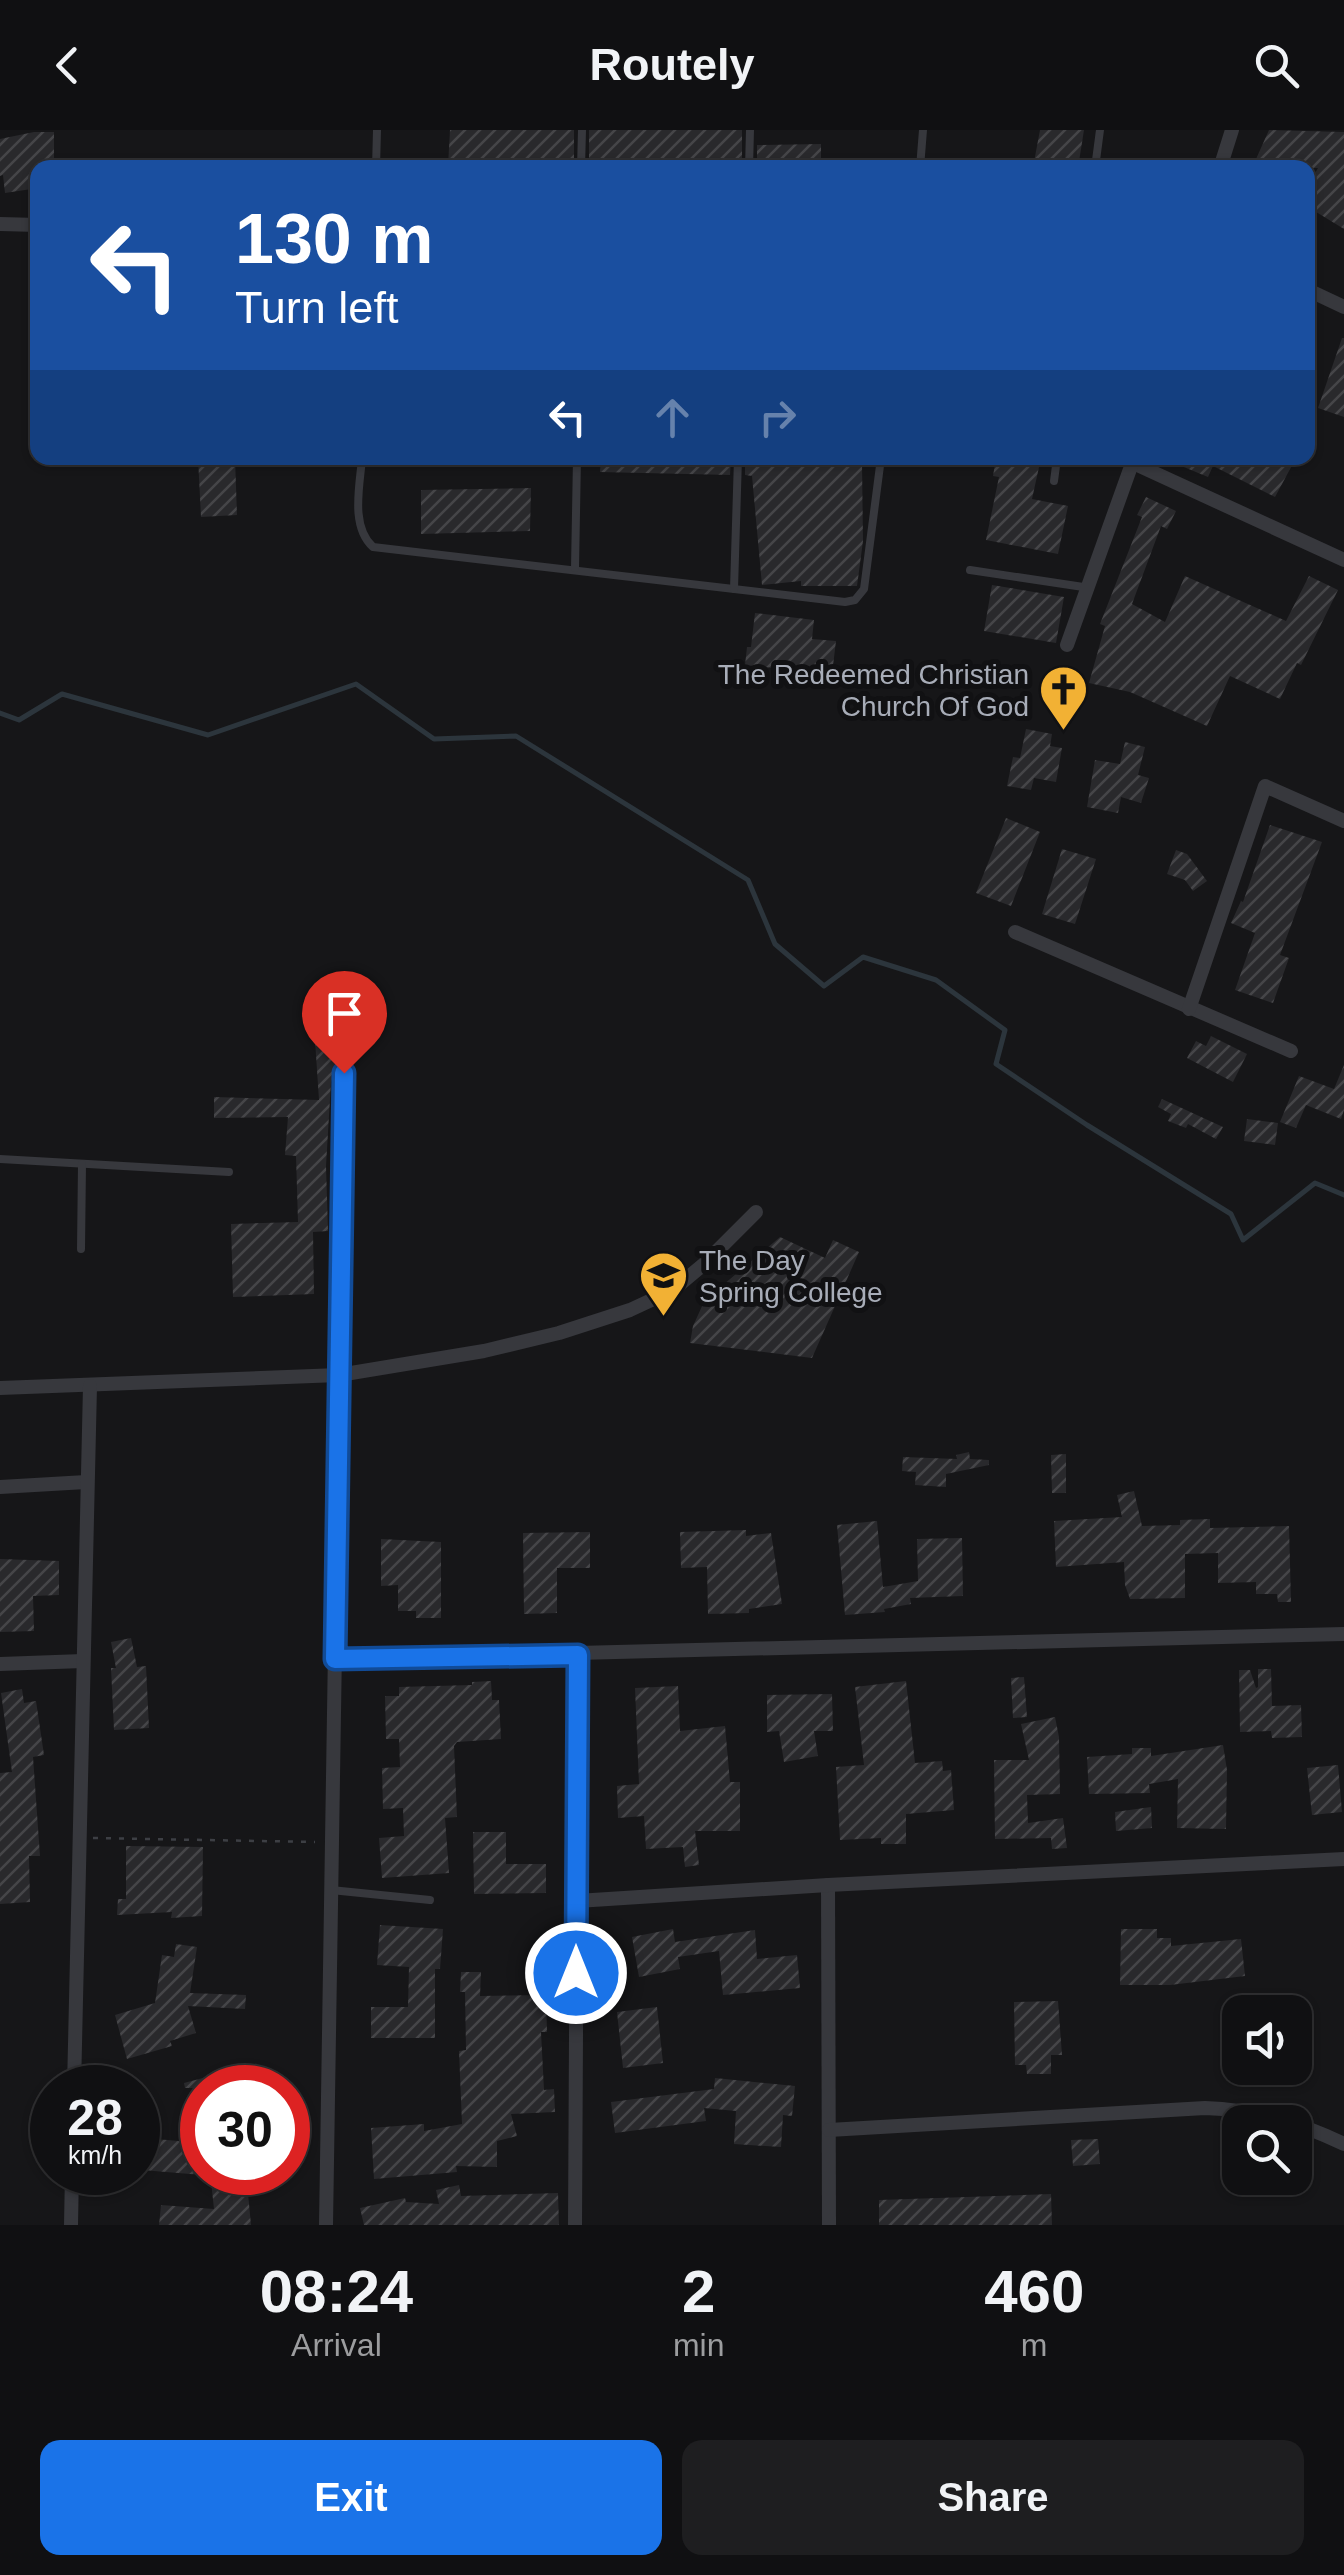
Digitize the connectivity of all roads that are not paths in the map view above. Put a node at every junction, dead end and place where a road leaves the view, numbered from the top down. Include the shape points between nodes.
1 (377, 130) edge
2 (582, 130) edge
3 (750, 130) edge
4 (923, 130) edge
5 (1100, 130) edge
6 (1232, 130) edge
7 (376, 160) edge
8 (582, 160) edge
9 (749, 160) edge
10 (921, 160) edge
11 (1096, 160) edge
12 (1223, 160) edge
13 (0, 224) edge
14 (30, 225) edge
15 (1315, 293) edge
16 (1344, 307) edge
17 (362, 465) edge
18 (577, 465) edge
19 (738, 465) edge
20 (880, 465) edge
21 (1056, 465) edge
22 (1132, 465) edge
23 (1144, 465) edge
24 (1054, 482) dead end
25 (1344, 560) edge
26 (575, 568) junction
27 (970, 570) dead end
28 (1090, 588) junction
29 (734, 589) junction
30 (1067, 645) dead end
31 (1344, 821) edge
32 (1015, 932) dead end
33 (1189, 1009) junction
34 (1291, 1051) dead end
35 (344, 1073) dead end
36 (0, 1159) edge
37 (82, 1164) junction
38 (228, 1172) dead end
39 (756, 1212) dead end
40 (80, 1249) dead end
41 (339, 1376) junction
42 (90, 1386) junction
43 (0, 1388) edge
44 (86, 1482) junction
45 (0, 1487) edge
46 (1344, 1634) edge
47 (578, 1655) junction
48 (335, 1659) junction
49 (83, 1661) junction
50 (0, 1664) edge
51 (1344, 1859) edge
52 (828, 1885) junction
53 (331, 1890) junction
54 (430, 1900) dead end
55 (577, 1901) junction
56 (74, 2065) edge
57 (829, 2130) junction
58 (1344, 2144) edge
59 (72, 2195) edge
60 (71, 2225) edge
61 (326, 2225) edge
62 (576, 2225) edge
63 (829, 2225) edge

1 - 7 lane
2 - 8 lane
3 - 9 lane
4 - 10 lane
5 - 11 lane
6 - 12 street
13 - 14 street
15 - 16 street
17 - 26 lane via 360,526 373,547
18 - 26 lane
19 - 29 lane
20 - 29 lane via 864,590 856,600
21 - 24 lane
22 - 28 street
23 - 25 street
26 - 29 lane
27 - 28 lane
28 - 30 street
31 - 33 street via 1265,786
32 - 33 street
33 - 34 street
35 - 41 street
36 - 37 lane
37 - 38 lane
37 - 40 lane
39 - 41 street via 673,1290 630,1310 484,1351
41 - 42 street
41 - 48 street
42 - 43 street
42 - 44 street
44 - 45 street
44 - 49 street
46 - 47 street
47 - 48 street
47 - 55 street
48 - 53 street
49 - 50 street
49 - 56 street
51 - 52 street
52 - 55 street
52 - 57 street
53 - 54 lane
53 - 61 street
55 - 62 street
57 - 58 street via 1206,2108 1276,2116
57 - 63 street
59 - 60 street

